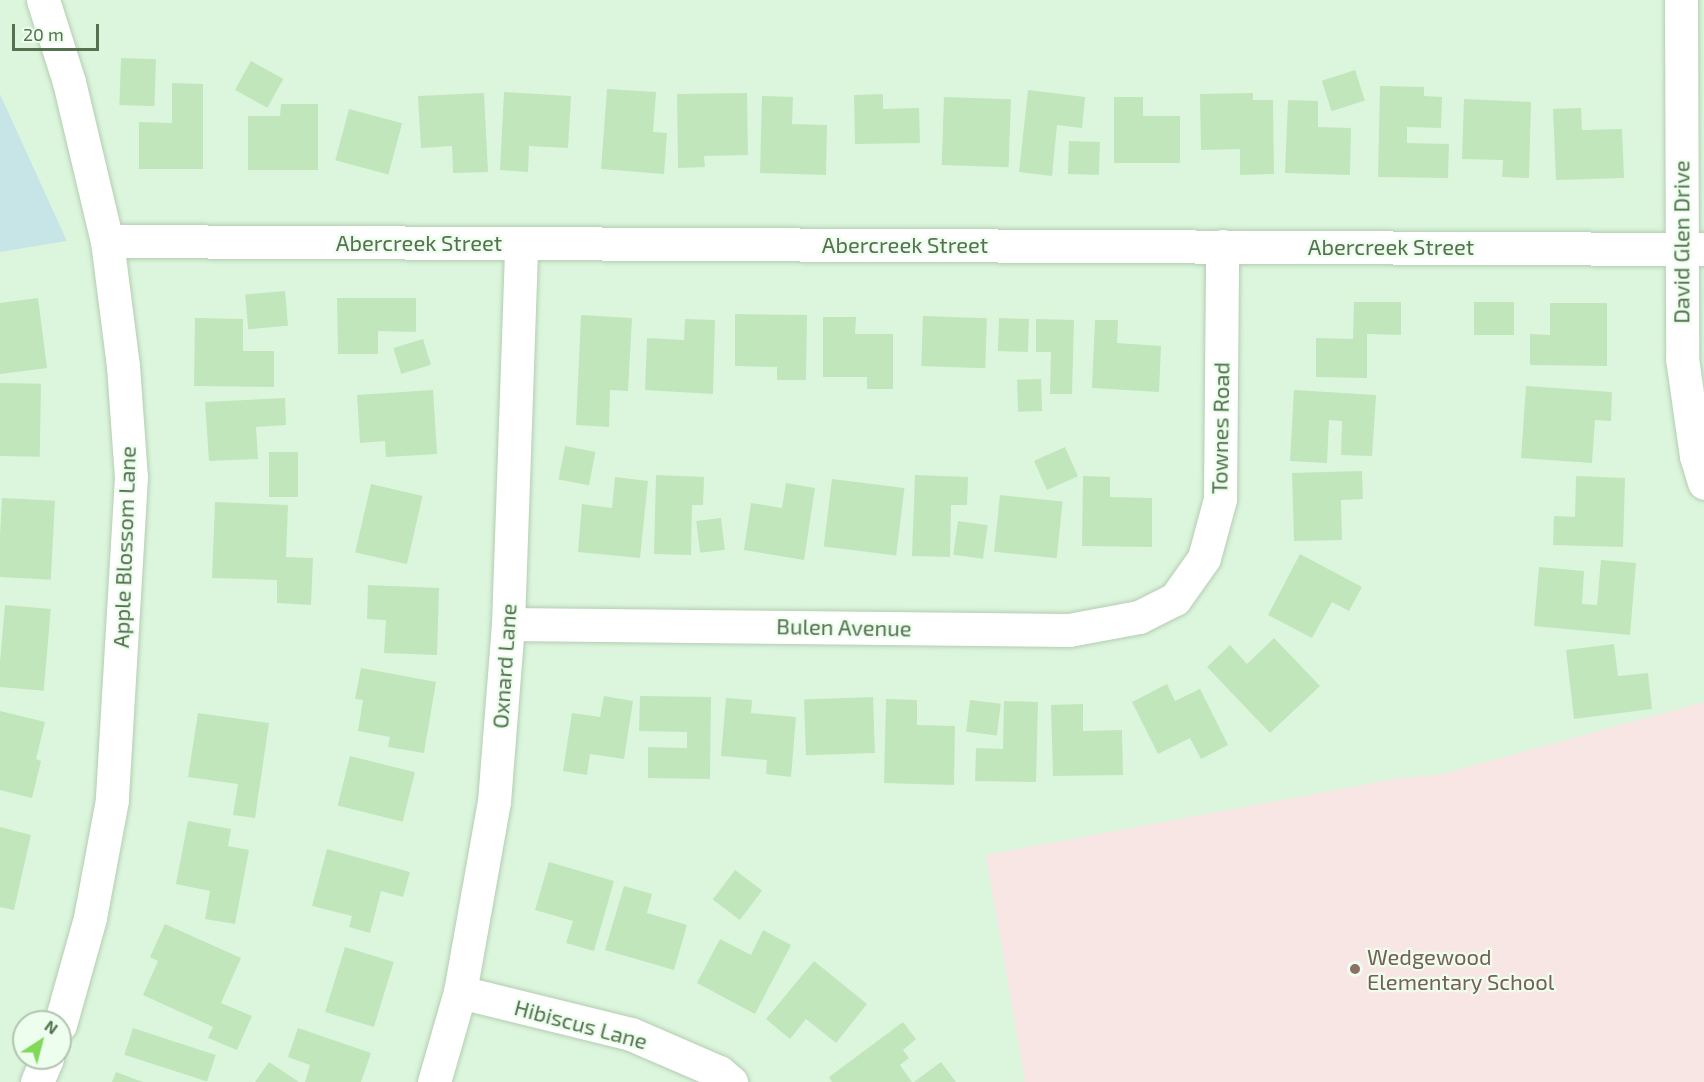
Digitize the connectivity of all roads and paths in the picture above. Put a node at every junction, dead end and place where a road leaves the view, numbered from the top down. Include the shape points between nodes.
1 (43, 0) edge
2 (1681, 0) edge
3 (107, 241) junction
4 (520, 244) junction
5 (1222, 246) junction
6 (1692, 249) edge
7 (1704, 483) edge
8 (1175, 599) joint
9 (508, 624) junction
10 (460, 992) junction
11 (64, 1010) edge
12 (434, 1082) edge
13 (731, 1082) edge

1 - 3 street, Apple Blossom Lane via 69,82
2 - 6 street, David Glen Drive
3 - 4 street, Abercreek Street
3 - 11 street, Apple Blossom Lane via 123,366 131,477 125,594 112,800 90,918
4 - 5 street, Abercreek Street
4 - 9 street, Oxnard Lane
5 - 6 street, Abercreek Street
5 - 8 street, Townes Road via 1220,499 1204,558
6 - 7 street, David Glen Drive via 1682,358 1696,456
8 - 9 street, Bulen Avenue via 1139,617 1069,630
9 - 10 street, Oxnard Lane via 494,802
10 - 12 street, Oxnard Lane
10 - 13 street, Hibiscus Lane via 631,1034 719,1072

